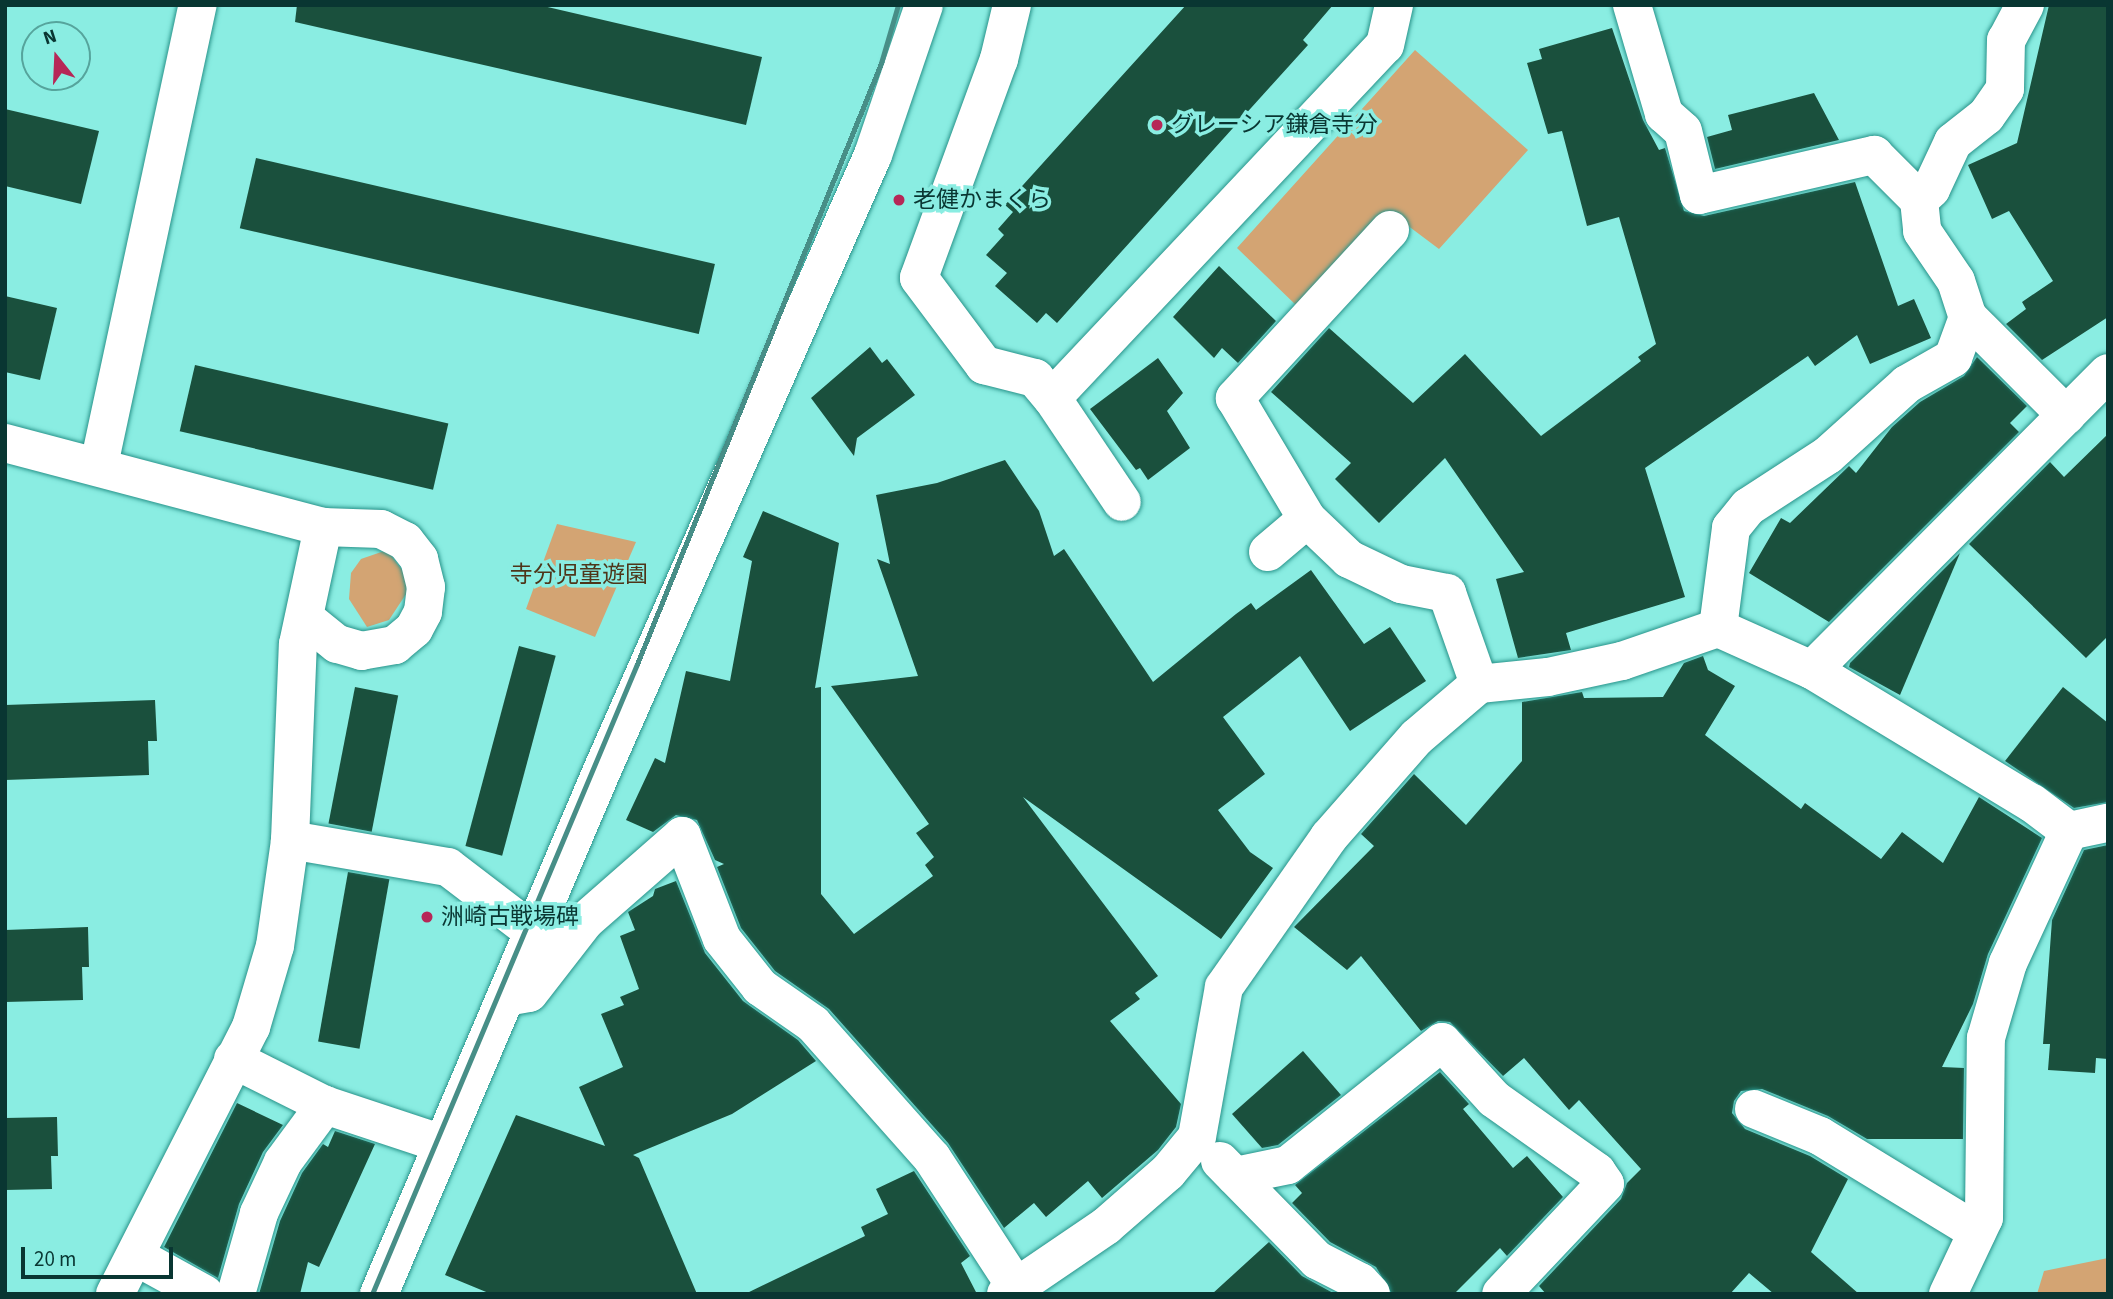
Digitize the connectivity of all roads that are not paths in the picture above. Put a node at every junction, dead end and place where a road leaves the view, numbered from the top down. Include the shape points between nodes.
1 (198, 5) edge
2 (923, 5) edge
3 (1012, 5) edge
4 (1394, 5) edge
5 (1632, 5) edge
6 (2025, 5) edge
7 (1919, 200) junction
8 (1391, 230) dead end
9 (1968, 317) junction
10 (2108, 373) edge
11 (1052, 398) junction
12 (2066, 415) junction
13 (5, 443) edge
14 (99, 465) junction
15 (1122, 502) dead end
16 (1307, 519) junction
17 (323, 527) junction
18 (1268, 552) dead end
19 (305, 618) junction
20 (1718, 628) junction
21 (1812, 670) junction
22 (1479, 684) junction
23 (2108, 823) edge
24 (2069, 831) junction
25 (290, 839) junction
26 (533, 932) junction
27 (506, 996) junction
28 (233, 1059) junction
29 (325, 1105) junction
30 (1754, 1109) dead end
31 (1197, 1137) junction
32 (443, 1144) junction
33 (1235, 1176) junction
34 (1977, 1232) junction
35 (137, 1257) junction
36 (1011, 1291) edge
37 (115, 1294) edge
38 (204, 1294) edge
39 (236, 1294) edge
40 (379, 1294) edge
41 (1371, 1294) edge
42 (1501, 1294) edge
43 (1948, 1294) edge

1 - 14 street
2 - 26 street via 873,155
3 - 11 street via 999,59 919,278 984,365 1035,378
4 - 11 street via 1385,45
5 - 7 street via 1664,114 1683,131 1699,195 1874,155
6 - 7 street via 2006,40 2005,89 1986,116 1953,142 1931,189
7 - 9 street via 1922,231 1956,281
8 - 16 street via 1236,398
9 - 12 street
9 - 20 street via 1953,358 1907,384 1828,455 1748,507 1731,528
10 - 12 street
11 - 15 street
12 - 21 street
13 - 14 street
14 - 17 street
16 - 18 street
16 - 22 street via 1349,559 1401,584 1447,593
17 - 19 street
17 - 19 street via 381,529 405,541 419,559 426,587 424,612 414,629 395,645 362,651 337,644
19 - 25 street via 298,643
20 - 21 street
20 - 22 street via 1622,661 1548,677
21 - 24 street via 2032,803
22 - 31 street via 1417,737 1329,837 1224,987
23 - 24 street
24 - 34 street via 2008,963 1986,1038 1984,1217
25 - 26 street via 448,867
25 - 28 street via 275,946 251,1027
26 - 27 street
27 - 32 street
27 - 36 street via 529,993 585,921 682,836 722,939 760,987 813,1024 932,1158
28 - 29 street
28 - 35 street
29 - 32 street
29 - 39 street via 283,1162 259,1213
30 - 34 street via 1820,1136
31 - 33 street
31 - 36 street via 1168,1172 1106,1226
32 - 40 street
33 - 41 street via 1317,1260 1360,1282
33 - 42 street via 1288,1165 1442,1042 1494,1099 1597,1172 1605,1184
34 - 43 street
35 - 37 street
35 - 38 street

